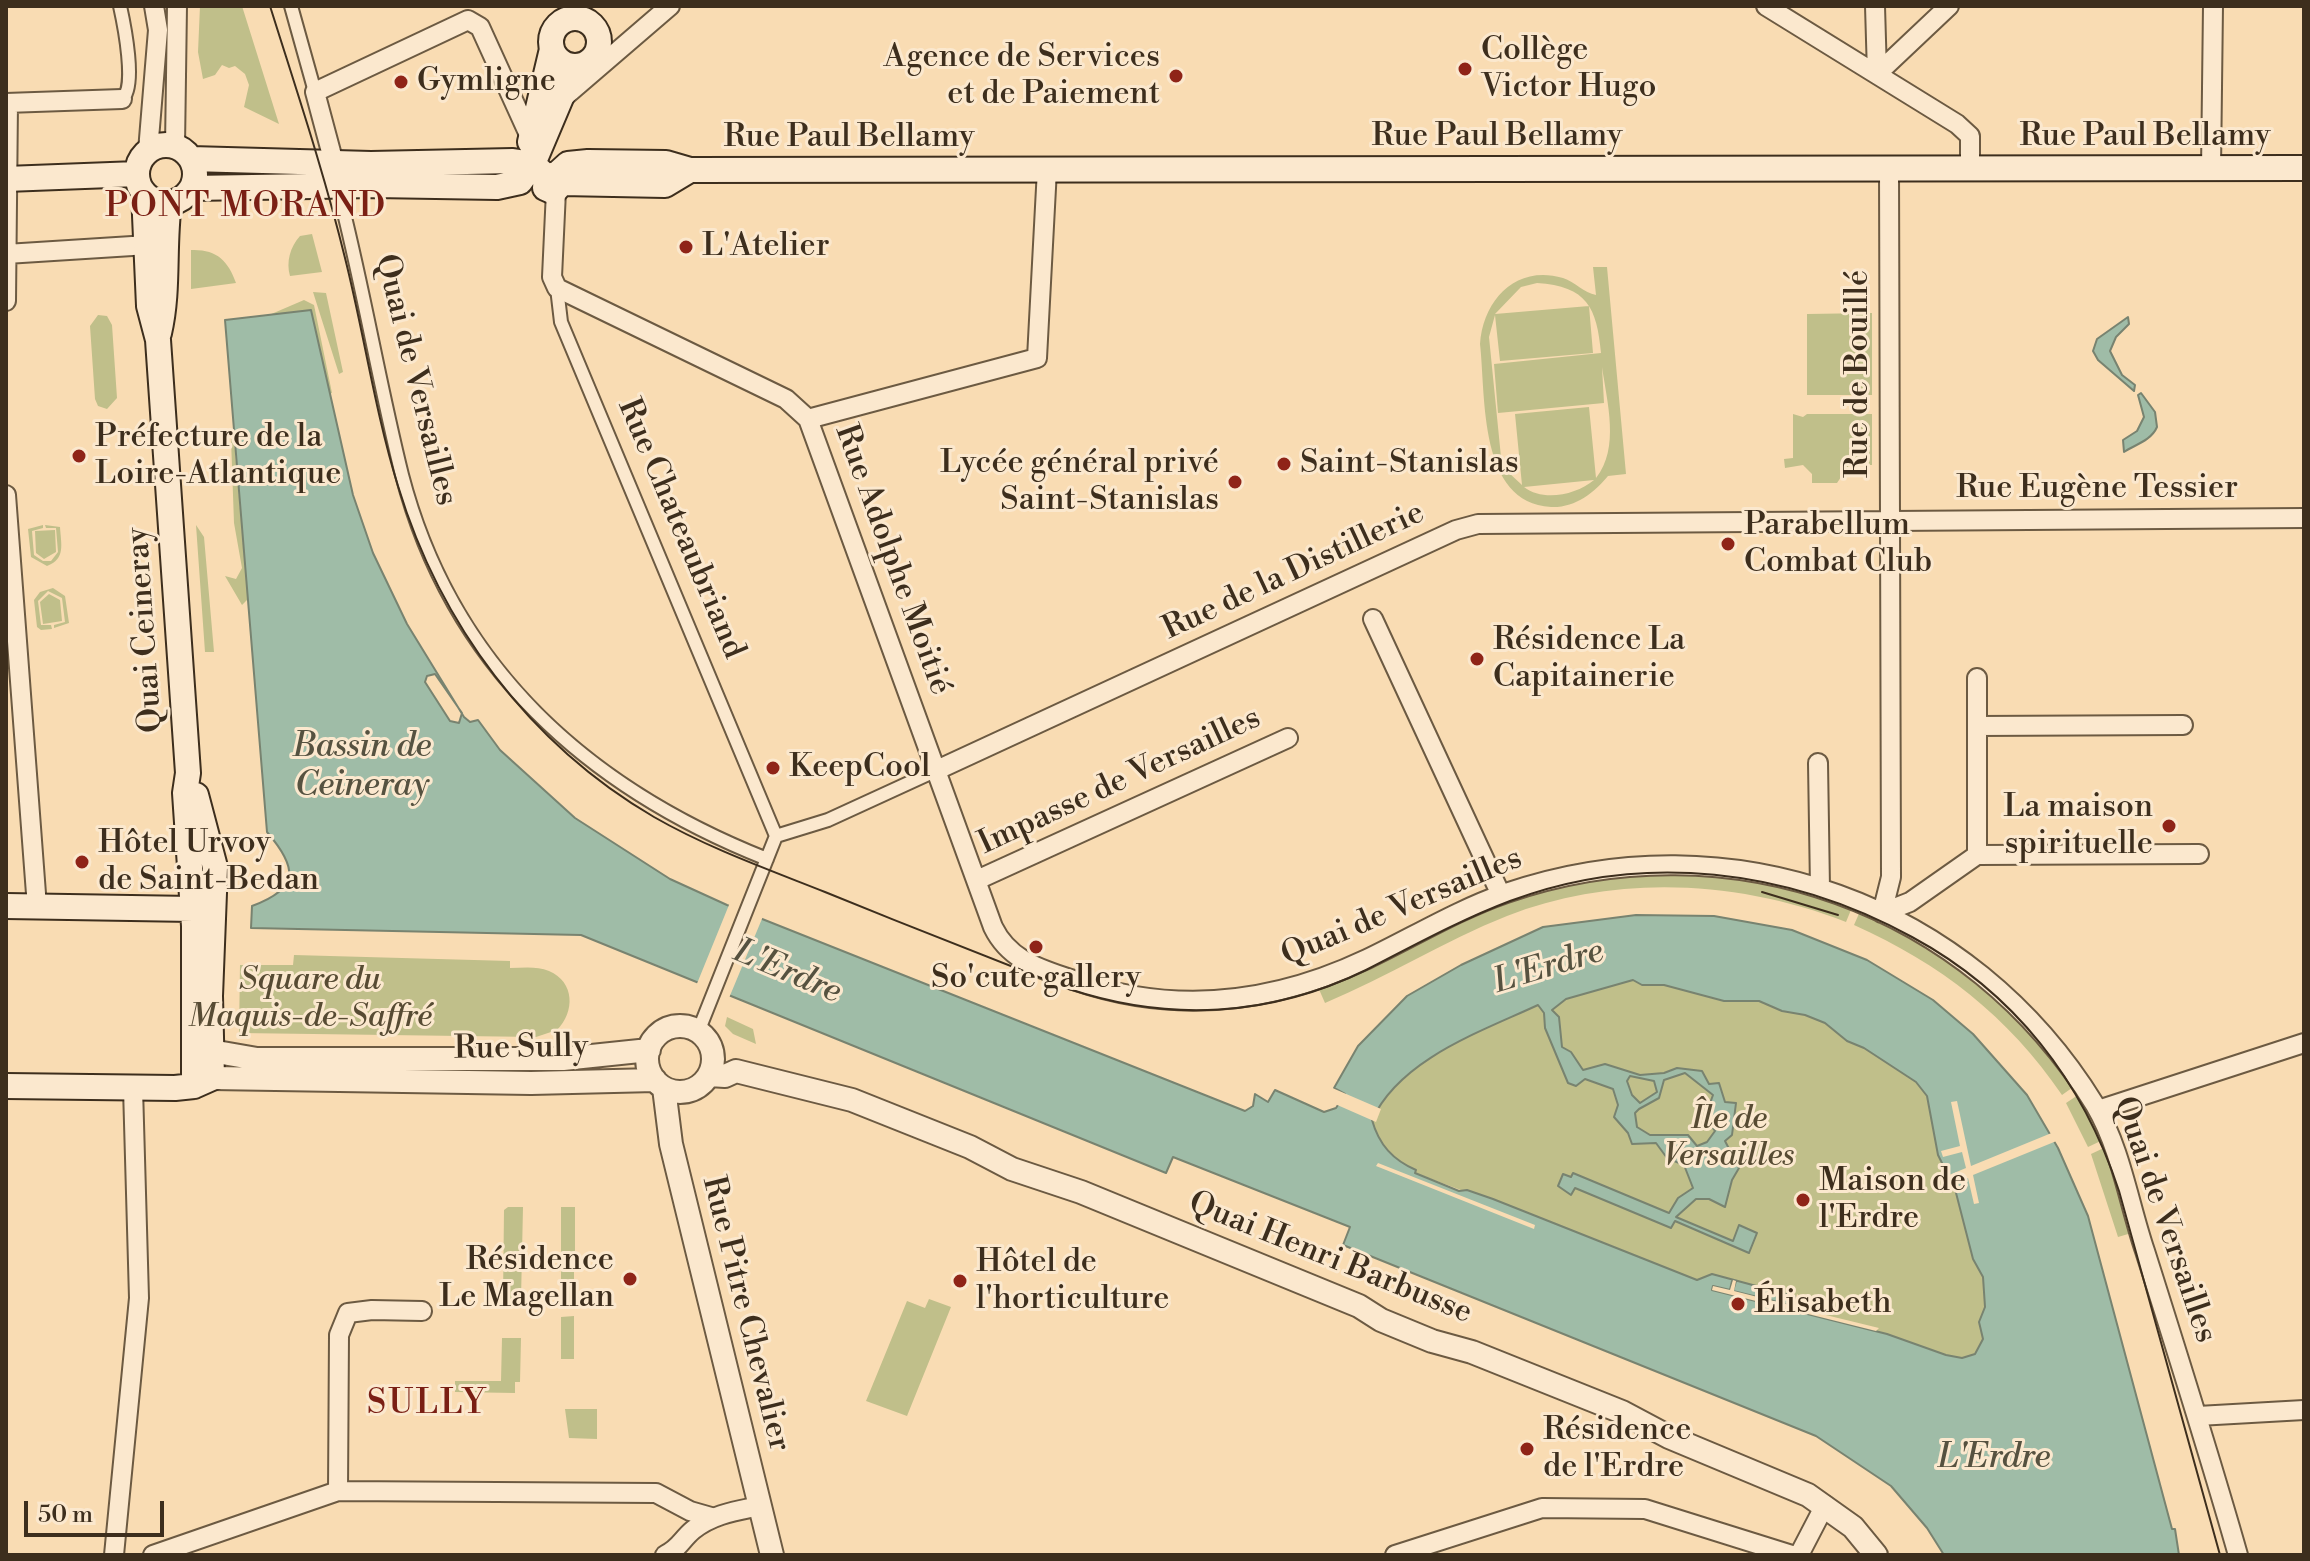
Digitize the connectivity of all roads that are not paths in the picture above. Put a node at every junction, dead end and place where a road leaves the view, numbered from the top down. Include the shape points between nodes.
1 (120, 6) edge
2 (154, 6) edge
3 (177, 6) edge
4 (291, 6) edge
5 (670, 6) edge
6 (1766, 6) edge
7 (1875, 6) edge
8 (1949, 6) edge
9 (2213, 6) edge
10 (570, 12) edge
11 (552, 49) junction
12 (593, 60) junction
13 (1877, 74) junction
14 (315, 92) junction
15 (122, 99) joint
16 (7, 100) edge
17 (558, 103) junction
18 (530, 137) junction
19 (148, 151) junction
20 (183, 152) junction
21 (334, 163) junction
22 (2304, 168) edge
23 (1047, 169) junction
24 (1889, 169) junction
25 (1970, 169) junction
26 (2211, 169) junction
27 (8, 179) edge
28 (551, 180) junction
29 (141, 183) junction
30 (352, 186) junction
31 (192, 188) junction
32 (169, 203) junction
33 (148, 245) junction
34 (7, 254) edge
35 (557, 288) junction
36 (6, 301) edge
37 (158, 340) junction
38 (808, 419) junction
39 (6, 496) edge
40 (2304, 518) edge
41 (1890, 520) junction
42 (9, 581) edge
43 (1373, 619) dead end
44 (15, 673) edge
45 (1977, 678) dead end
46 (2183, 725) dead end
47 (1977, 726) junction
48 (1288, 738) dead end
49 (1818, 763) dead end
50 (937, 770) junction
51 (776, 836) junction
52 (2199, 854) dead end
53 (1977, 855) junction
54 (767, 859) junction
55 (977, 880) junction
56 (1820, 888) junction
57 (1501, 895) junction
58 (6, 906) edge
59 (37, 907) junction
60 (1882, 913) junction
61 (202, 915) junction
62 (1002, 944) joint
63 (704, 1040) junction
64 (2304, 1043) edge
65 (649, 1050) junction
66 (211, 1051) junction
67 (736, 1071) junction
68 (709, 1075) junction
69 (203, 1082) junction
70 (660, 1084) junction
71 (6, 1086) edge
72 (133, 1088) junction
73 (2098, 1110) junction
74 (422, 1311) dead end
75 (2304, 1410) edge
76 (2198, 1416) junction
77 (338, 1491) junction
78 (1825, 1505) junction
79 (760, 1506) junction
80 (711, 1517) junction
81 (114, 1555) edge
82 (153, 1555) edge
83 (665, 1555) edge
84 (772, 1555) edge
85 (1395, 1555) edge
86 (1792, 1555) edge
87 (1799, 1555) edge
88 (1876, 1555) edge
89 (2238, 1555) edge

1 - 15 street via 128,76 127,96
2 - 19 street via 158,30
3 - 20 street
4 - 14 street
5 - 12 street
6 - 13 street
7 - 13 street
8 - 13 street
9 - 26 street
10 - 11 main road via 554,30
10 - 12 main road via 593,26 599,44
11 - 12 main road via 558,60
11 - 18 main road
12 - 17 main road
12 - 17 street
13 - 25 street via 1970,136
14 - 18 street via 470,20 480,27
14 - 21 street
15 - 16 street
16 - 27 street
17 - 28 main road
18 - 28 main road
19 - 20 main road via 163,145
19 - 29 main road
20 - 21 main road, Rue Paul Bellamy
20 - 31 main road via 195,175
21 - 28 main road, Rue Paul Bellamy
22 - 26 main road, Rue Paul Bellamy
23 - 24 main road, Rue Paul Bellamy
23 - 28 main road, Rue Paul Bellamy via 690,170 666,163 588,162 568,164
23 - 38 street via 1037,358
24 - 25 main road, Rue Paul Bellamy
24 - 41 street, Rue de Bouillé
25 - 26 main road, Rue Paul Bellamy
27 - 29 main road
27 - 34 street
28 - 30 main road, Rue Paul Bellamy via 497,187
28 - 35 street, Rue Chateaubriand via 544,217 553,241 552,277
29 - 32 main road via 158,202
29 - 33 main road, Quai Ceineray
30 - 31 main road, Rue Paul Bellamy
30 - 54 street, Quai de Versailles via 343,209 403,477 436,566 458,608 508,682 600,771 672,816
31 - 32 main road
32 - 37 main road, Quai Ceineray via 166,305
33 - 34 street
33 - 37 main road, Quai Ceineray via 149,306
34 - 36 street
35 - 38 street, Rue Adolphe Moitié via 786,399
35 - 51 street, Rue Chateaubriand via 561,322
37 - 61 main road, Quai Ceineray via 188,773 185,793
38 - 50 street, Rue Adolphe Moitié
39 - 42 street
40 - 41 street, Rue Eugène Tessier
41 - 50 street, Rue de la Distillerie via 1467,526
41 - 60 street, Rue de Bouillé via 1891,877
42 - 44 street
43 - 57 street
44 - 59 street
45 - 47 street
46 - 47 street
47 - 53 street
48 - 55 street, Impasse de Versailles
49 - 56 street
50 - 51 street via 828,820
50 - 55 street, Rue Adolphe Moitié
51 - 54 street
52 - 53 street
53 - 60 street via 1910,902
54 - 63 street via 707,1010
55 - 62 street, Rue Adolphe Moitié
56 - 57 street, Quai de Versailles via 1738,869 1649,864 1571,874
56 - 60 street, Quai de Versailles
57 - 62 street, Quai de Versailles via 1323,979 1245,1000 1166,1002 1131,997 1049,971 1013,956
58 - 59 main road
59 - 61 main road
60 - 73 street, Quai de Versailles via 1955,954 1994,984 2048,1039
61 - 66 main road, Quai Ceineray
61 - 69 main road, Quai Ceineray
63 - 65 street via 673,1027 657,1036
63 - 67 street, Quai Henri Barbusse via 731,1059
63 - 68 street via 713,1061
64 - 73 street
65 - 66 street, Rue Sully via 563,1059 257,1059
65 - 70 street via 648,1066
66 - 69 main road, Quai Ceineray
67 - 68 street, Quai Henri Barbusse
67 - 78 street, Quai Henri Barbusse via 884,1112 1012,1169 1359,1306 1401,1328 1622,1412
68 - 70 street via 688,1091
69 - 70 street, Rue Sully
69 - 72 main road, Rue Sully
70 - 79 street, Rue Pitre Chevalier
71 - 72 main road, Rue Sully
72 - 81 street via 139,1298
73 - 76 street, Quai de Versailles
74 - 77 street via 348,1313 339,1335
75 - 76 street
76 - 89 street, Quai de Versailles
77 - 80 street via 656,1493
77 - 82 street
78 - 87 street
78 - 88 street, Quai Henri Barbusse
79 - 80 street
79 - 84 street, Rue Pitre Chevalier
80 - 83 street
85 - 86 street via 1542,1508 1645,1509

